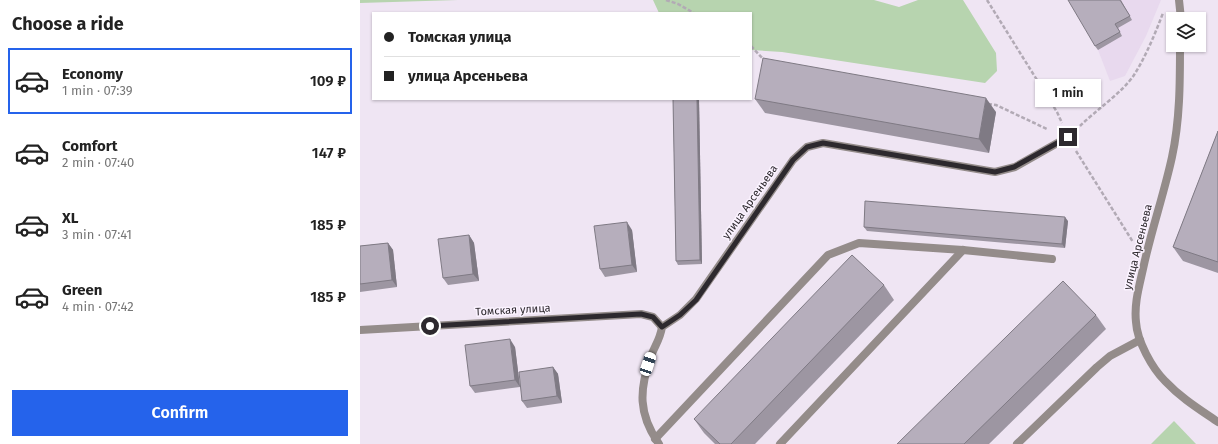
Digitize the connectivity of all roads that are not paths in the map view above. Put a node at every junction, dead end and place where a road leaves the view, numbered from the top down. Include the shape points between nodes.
1 (1179, 0) edge
2 (1180, 12) edge
3 (1180, 52) edge
4 (1068, 137) road end
5 (963, 250) junction
6 (1052, 259) dead end
7 (662, 327) junction
8 (360, 330) edge
9 (1140, 340) junction
10 (1218, 422) edge
11 (657, 441) edge
12 (780, 444) edge
13 (1017, 444) edge

1 - 2 street
3 - 9 street, улица Арсеньева via 1177,125 1172,156 1136,301 1136,324
4 - 7 street, улица Арсеньева via 1014,167 995,172 823,143 807,147 793,160 696,300
5 - 6 street
5 - 11 street via 859,243 828,255
5 - 12 street
7 - 8 street, Томская улица via 653,317 641,314
7 - 11 street via 642,391 645,418
9 - 10 street, улица Арсеньева via 1151,364 1164,381 1184,399
9 - 13 street via 1110,356 1096,367

